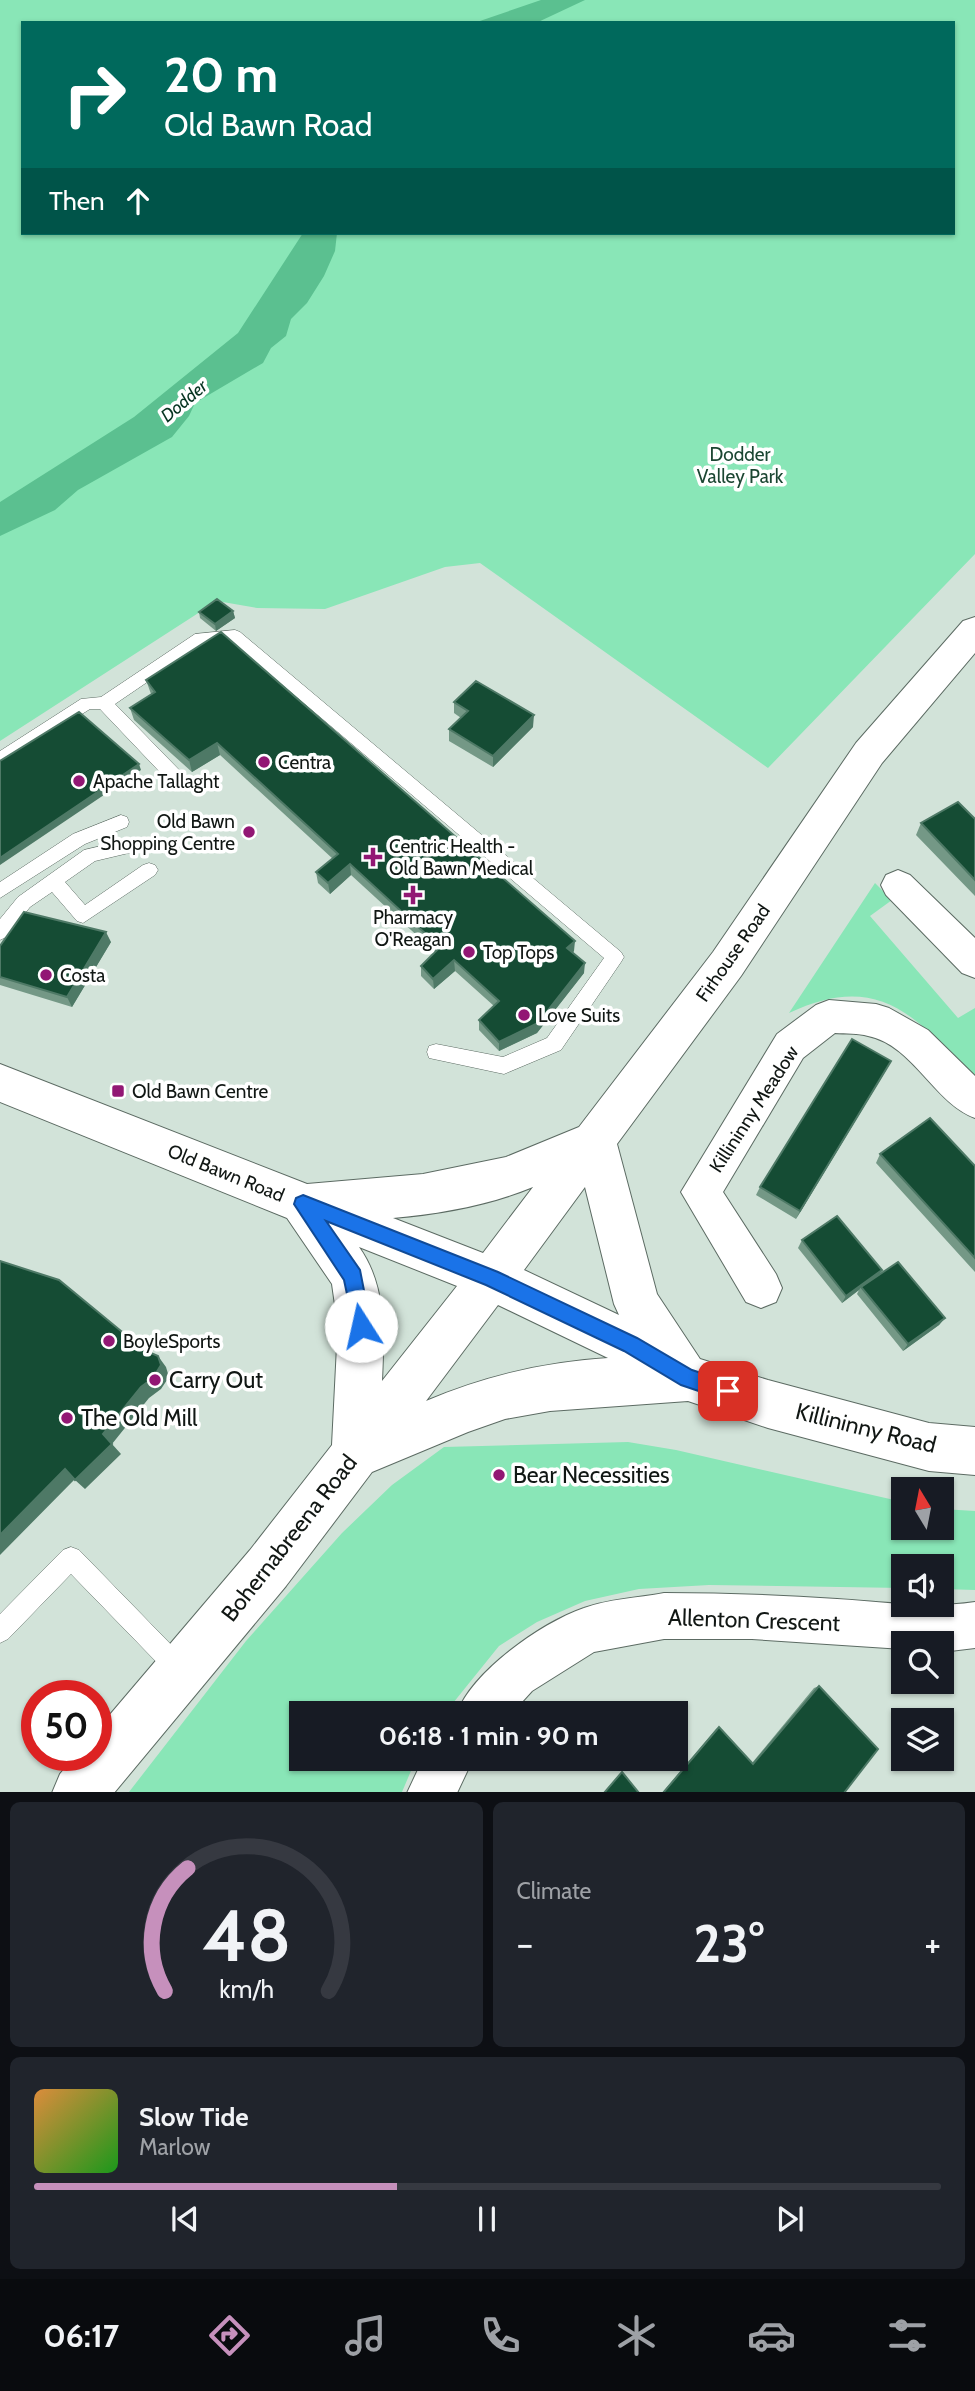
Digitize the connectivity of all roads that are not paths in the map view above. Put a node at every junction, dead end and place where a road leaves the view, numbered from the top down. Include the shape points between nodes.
1 (975, 630) edge
2 (104, 703) junction
3 (0, 759) edge
4 (181, 783) dead end
5 (121, 822) dead end
6 (127, 847) dead end
7 (149, 870) dead end
8 (53, 881) junction
9 (898, 885) dead end
10 (0, 891) edge
11 (0, 932) edge
12 (975, 962) edge
13 (436, 1052) dead end
14 (0, 1083) edge
15 (975, 1101) edge
16 (595, 1141) junction
17 (303, 1204) junction
18 (491, 1278) junction
19 (761, 1288) dead end
20 (688, 1378) junction
21 (975, 1451) edge
22 (356, 1454) junction
23 (975, 1625) edge
24 (0, 1631) edge
25 (181, 1671) junction
26 (491, 1701) edge
27 (443, 1771) edge
28 (80, 1792) edge
29 (432, 1792) edge

1 - 16 main road, Firhouse Road via 869,753 727,964
2 - 3 lane via 87,703
2 - 4 lane
2 - 13 lane via 200,638 235,636 615,957 554,1044 505,1066
5 - 10 lane via 79,839
6 - 8 lane via 90,855
7 - 8 lane via 83,916
8 - 11 lane via 24,902
9 - 12 street
14 - 17 main road, Old Bawn Road
15 - 19 street, Killininny Meadow via 915,1042 876,1020 829,1016 790,1046 701,1192
16 - 17 main road via 507,1177 423,1195
16 - 18 main road, Firhouse Road
16 - 20 main road via 637,1304
17 - 18 main road, Old Bawn Road
17 - 22 main road via 353,1276 361,1326
18 - 20 main road, Killininny Road via 631,1345
18 - 22 main road, Bohernabreena Road
20 - 21 main road, Killininny Road via 929,1447
20 - 22 main road via 609,1381 505,1396
22 - 25 main road, Bohernabreena Road
23 - 26 street, Allenton Crescent via 947,1629 752,1616 664,1616 586,1630 514,1675
24 - 25 lane via 71,1558
25 - 28 main road, Bohernabreena Road
27 - 29 street

